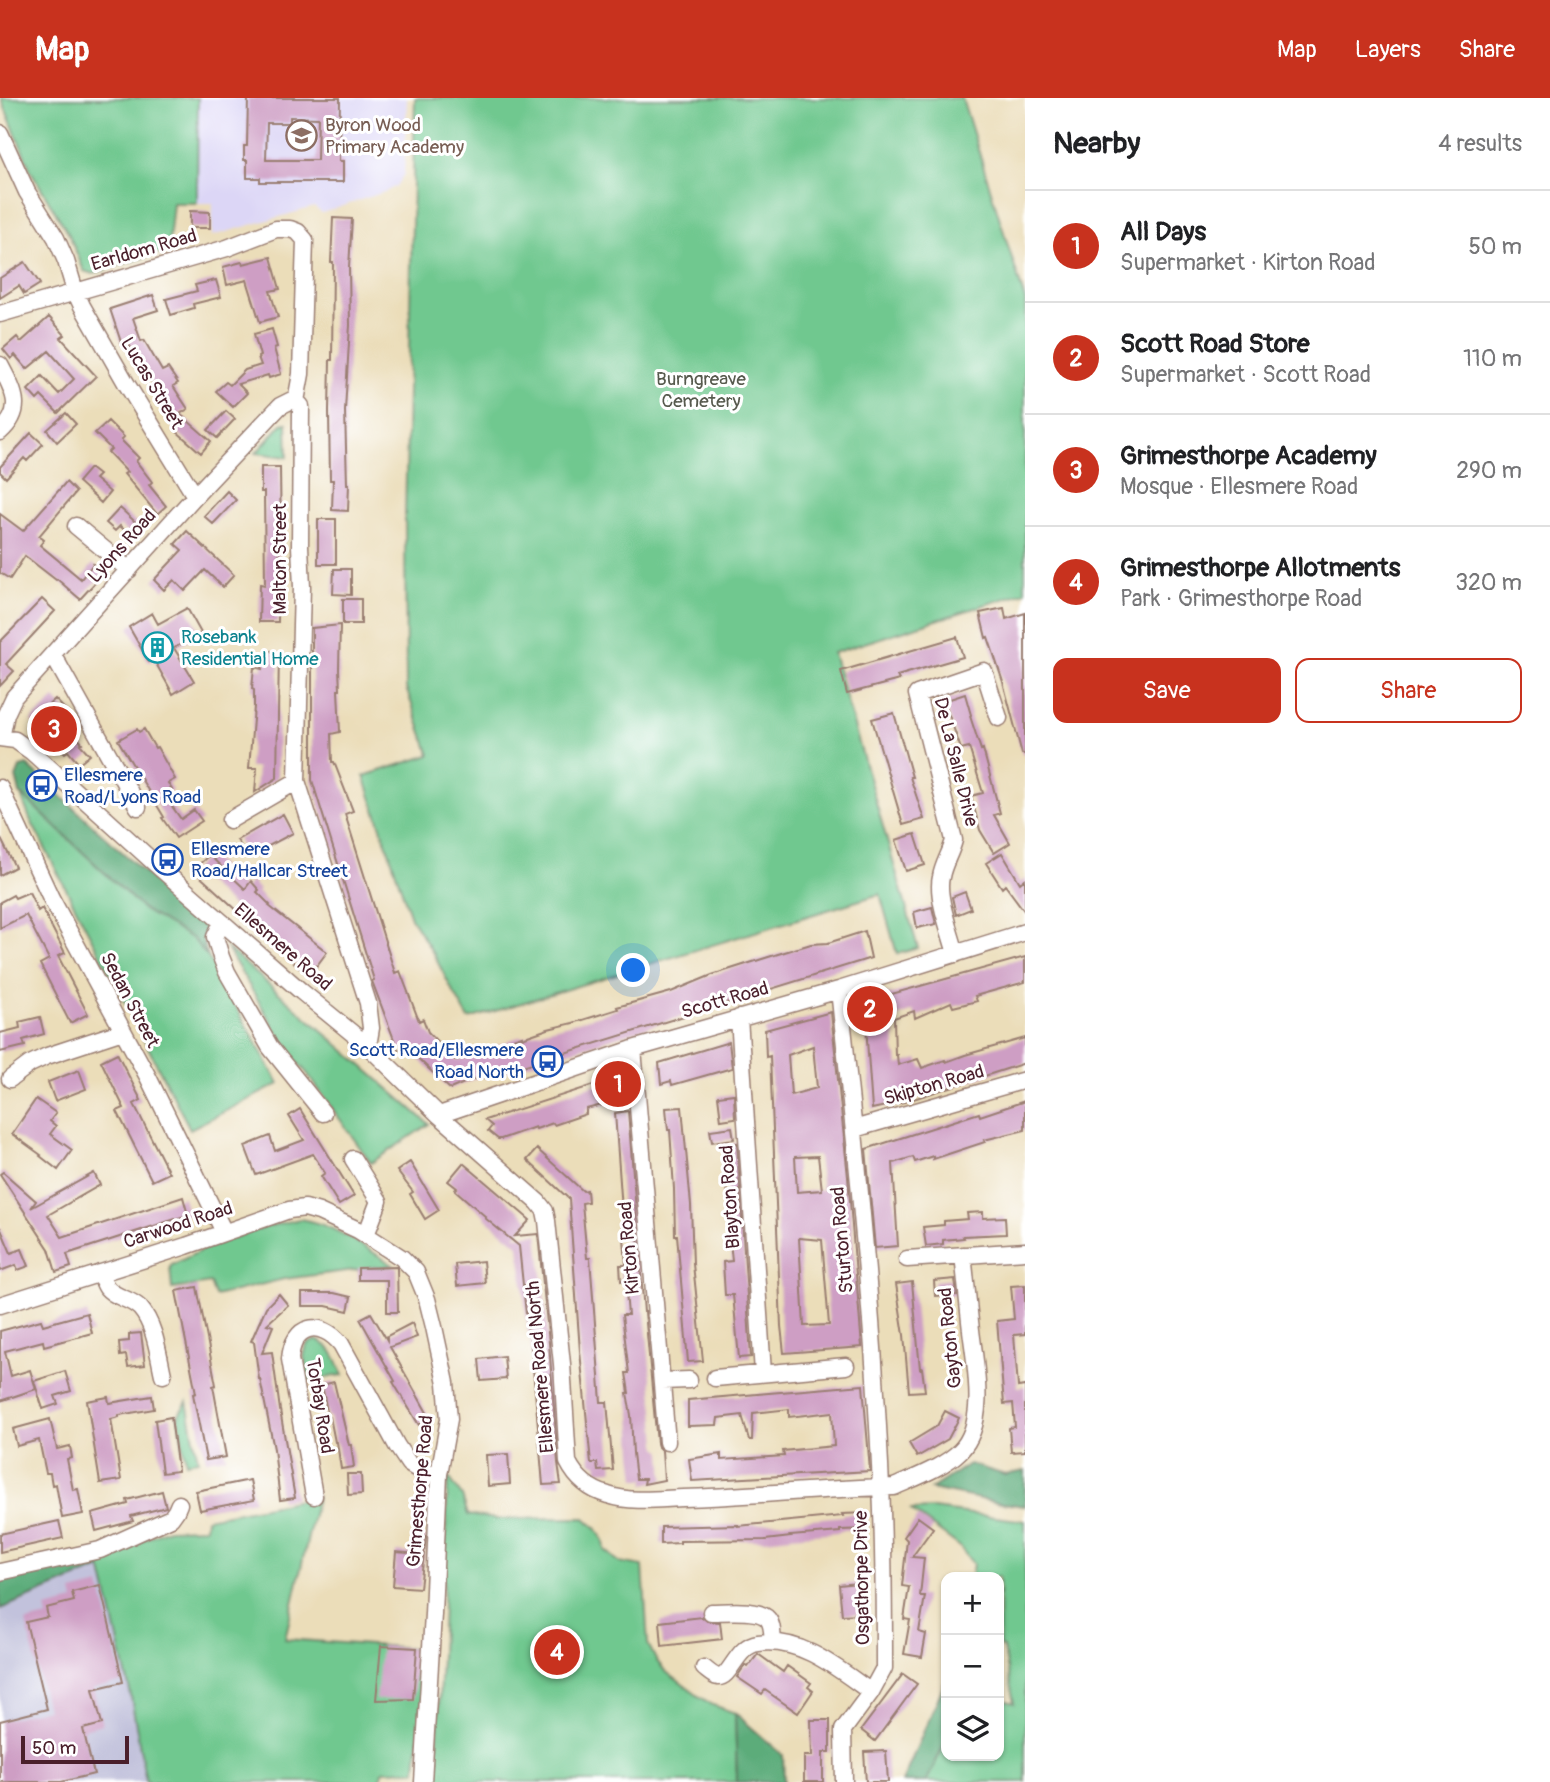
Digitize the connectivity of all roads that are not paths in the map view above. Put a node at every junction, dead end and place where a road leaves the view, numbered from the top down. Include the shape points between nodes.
1 (0, 133) edge
2 (298, 232) joint
3 (75, 291) junction
4 (0, 314) edge
5 (0, 365) edge
6 (296, 401) junction
7 (0, 432) edge
8 (195, 496) junction
9 (76, 526) dead end
10 (129, 570) junction
11 (53, 655) junction
12 (999, 718) dead end
13 (1, 738) edge
14 (297, 781) junction
15 (0, 788) edge
16 (138, 807) dead end
17 (230, 820) dead end
18 (222, 922) junction
19 (1025, 932) edge
20 (956, 954) junction
21 (839, 990) junction
22 (739, 1018) junction
23 (123, 1031) junction
24 (368, 1046) junction
25 (633, 1049) junction
26 (10, 1079) dead end
27 (1025, 1080) edge
28 (323, 1113) dead end
29 (439, 1115) junction
30 (854, 1129) junction
31 (354, 1158) dead end
32 (224, 1232) junction
33 (366, 1235) junction
34 (1025, 1251) edge
35 (963, 1255) junction
36 (907, 1259) dead end
37 (100, 1273) junction
38 (0, 1305) edge
39 (846, 1366) dead end
40 (762, 1373) junction
41 (163, 1375) dead end
42 (715, 1378) dead end
43 (689, 1380) dead end
44 (662, 1381) junction
45 (667, 1442) dead end
46 (439, 1474) junction
47 (881, 1487) junction
48 (314, 1496) dead end
49 (179, 1504) dead end
50 (0, 1572) edge
51 (711, 1612) dead end
52 (773, 1642) junction
53 (704, 1668) dead end
54 (871, 1692) junction
55 (423, 1782) edge
56 (844, 1782) edge

1 - 3 street, Lucas Street via 27,192 56,238
2 - 3 street, Earldom Road via 276,229 227,248
2 - 6 street, Malton Street via 305,240
3 - 4 street, Earldom Road
3 - 8 street, Lucas Street
5 - 7 street via 16,403 9,424
6 - 8 street, Lyons Road via 279,406
6 - 14 street, Malton Street via 301,407 302,587
8 - 10 street, Lyons Road
9 - 10 street
10 - 11 street, Lyons Road
11 - 13 street, Lyons Road via 14,697
11 - 16 street
12 - 20 street, De La Salle Drive via 984,671 917,694 954,841 939,890
13 - 18 street, Ellesmere Road via 15,740 32,752
14 - 17 street
14 - 24 street, Malton Street via 368,1003
15 - 23 street, Sedan Street via 51,898
18 - 24 street, Ellesmere Road
18 - 28 street via 215,936 227,972 270,1047
19 - 20 street, Scott Road
20 - 21 street, Scott Road
21 - 22 street, Scott Road
21 - 30 street, Sturton Road
22 - 25 street, Scott Road
22 - 40 street, Blayton Road
23 - 26 street via 47,1056
23 - 32 street, Sedan Street
24 - 29 street, Ellesmere Road
25 - 29 street, Scott Road
25 - 44 street, Kirton Road
27 - 30 street, Skipton Road
29 - 47 street, Ellesmere Road North via 545,1210 568,1462 581,1480 608,1496 631,1500
30 - 47 street, Sturton Road
31 - 33 street via 379,1201
32 - 33 street, Carwood Road via 305,1208
32 - 37 street, Carwood Road
33 - 46 street, Grimesthorpe Road via 416,1272 427,1299 446,1383 449,1419
34 - 35 street
35 - 36 street
35 - 47 street, Gayton Road via 978,1391 974,1426 961,1450 949,1459 894,1487
37 - 38 street, Carwood Road
37 - 41 street via 106,1287 139,1307 151,1325
39 - 40 street
40 - 42 street
43 - 44 street
44 - 45 street, Kirton Road
46 - 48 street, Torbay Road via 424,1473 409,1464 341,1343 327,1331 312,1328 293,1341 290,1359
46 - 55 street, Grimesthorpe Road
47 - 54 street, Osgathorpe Drive via 884,1668
49 - 50 street via 171,1518 100,1550
51 - 52 street via 765,1616
52 - 53 street via 744,1647 720,1677
52 - 54 street via 823,1659
54 - 56 street via 843,1730

